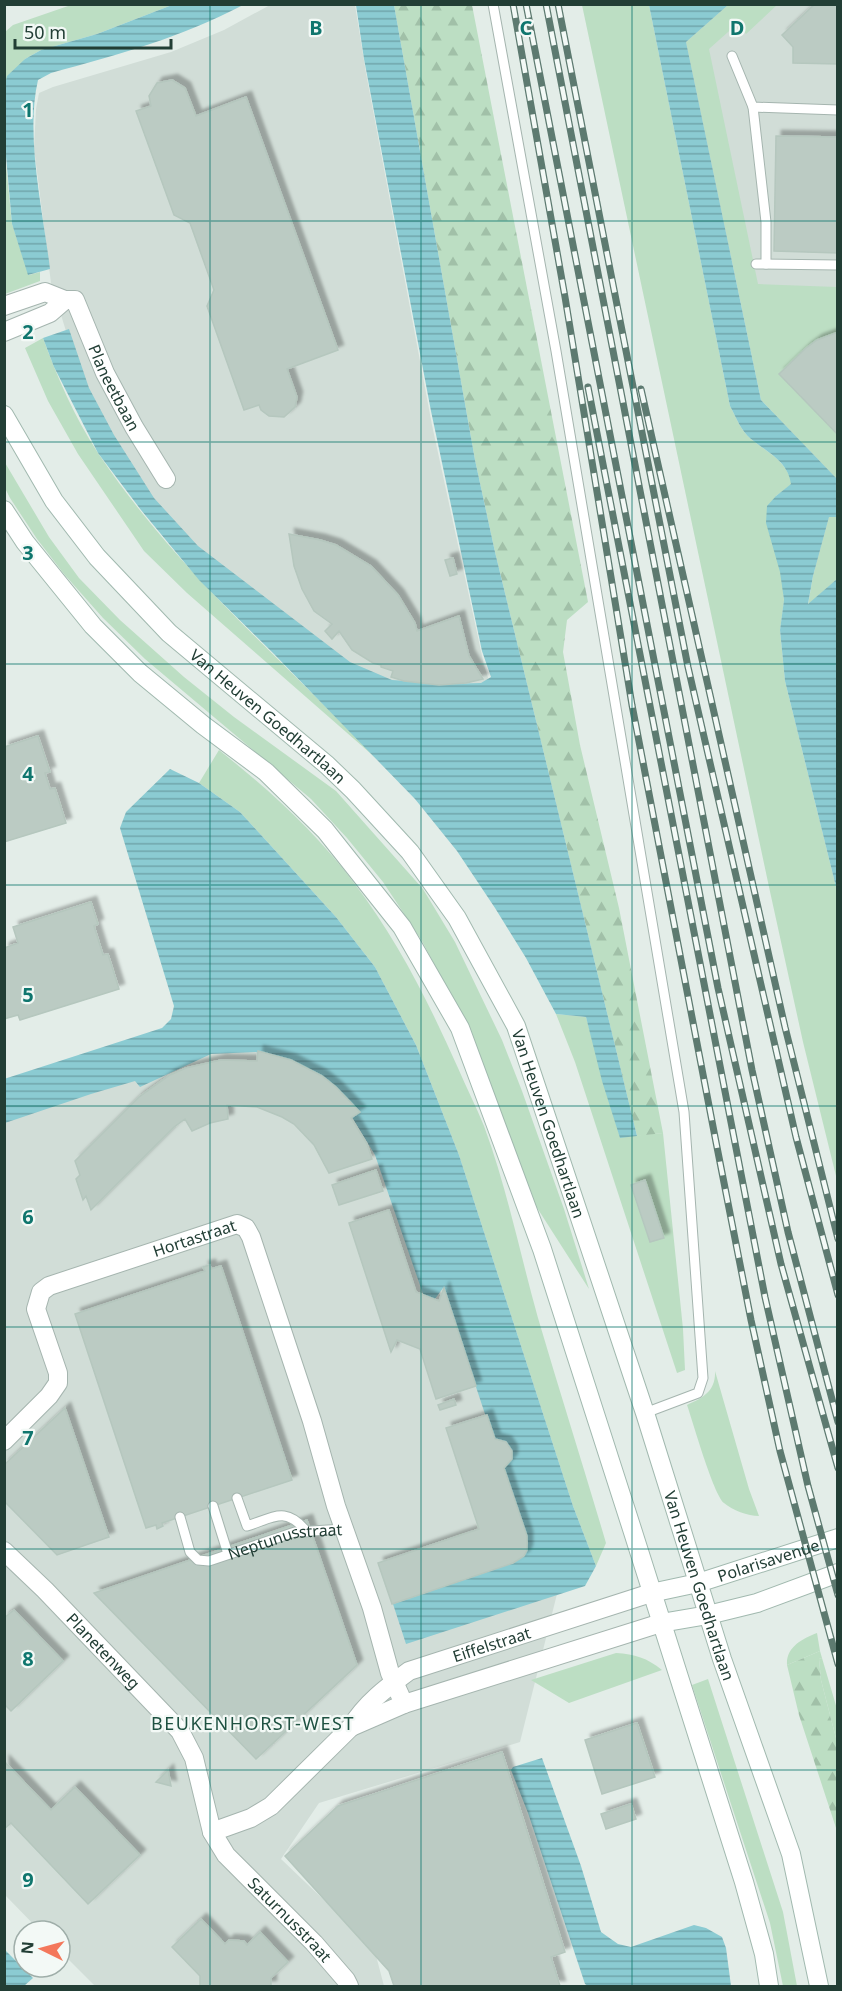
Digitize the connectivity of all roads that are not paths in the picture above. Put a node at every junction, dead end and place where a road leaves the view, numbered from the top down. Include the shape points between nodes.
1 (493, 4) edge
2 (732, 56) dead end
3 (753, 107) junction
4 (837, 110) edge
5 (837, 265) edge
6 (65, 300) junction
7 (4, 306) edge
8 (4, 332) edge
9 (4, 416) edge
10 (166, 479) dead end
11 (4, 510) edge
12 (645, 1413) junction
13 (4, 1442) edge
14 (237, 1498) dead end
15 (213, 1506) dead end
16 (180, 1517) dead end
17 (344, 1530) junction
18 (308, 1532) junction
19 (837, 1538) edge
20 (4, 1551) edge
21 (228, 1554) junction
22 (837, 1573) edge
23 (698, 1583) junction
24 (651, 1593) junction
25 (708, 1615) junction
26 (661, 1623) junction
27 (394, 1682) junction
28 (404, 1704) junction
29 (351, 1727) junction
30 (212, 1832) junction
31 (349, 1986) edge
32 (769, 1986) edge
33 (819, 1986) edge

1 - 12 lane via 554,339 684,1112 703,1378 699,1393
2 - 3 lane
3 - 4 lane
3 - 5 lane via 766,222 761,264
6 - 7 main road via 45,292
6 - 8 main road via 50,313
6 - 10 main road, Planeetbaan via 75,300 105,373
9 - 12 main road, Van Heuven Goedhartlaan via 54,501 97,557 169,633 353,790 410,852 457,918 516,1026
11 - 24 main road via 93,626 140,673 266,772 325,830 402,927 460,1028 542,1249
12 - 23 main road, Van Heuven Goedhartlaan
13 - 17 main road, Hortastraat via 58,1383 36,1308 40,1292 237,1224 246,1228 251,1237
14 - 18 lane via 247,1526 284,1515 297,1520
15 - 21 lane
16 - 21 lane, Neptunusstraat via 190,1552 198,1560 209,1561
17 - 18 lane, Neptunusstraat
17 - 27 main road, Neptunusstraat
18 - 21 lane, Neptunusstraat via 295,1532
19 - 23 main road, Polarisavenue
20 - 30 main road, Planetenweg via 180,1731 194,1758
22 - 25 main road, Polarisavenue via 757,1603
23 - 24 main road, Polarisavenue
23 - 25 main road, Van Heuven Goedhartlaan
24 - 26 main road
24 - 27 main road, Eiffelstraat via 409,1671
25 - 26 main road, Polarisavenue
25 - 33 main road, Van Heuven Goedhartlaan via 792,1854
26 - 28 main road, Eiffelstraat
26 - 32 main road via 744,1882
27 - 28 main road, Neptunusstraat
27 - 29 main road, Eiffelstraat via 378,1694
28 - 29 main road, Eiffelstraat
29 - 30 main road, Eiffelstraat via 271,1806
30 - 31 main road, Saturnusstraat via 226,1855 314,1943

